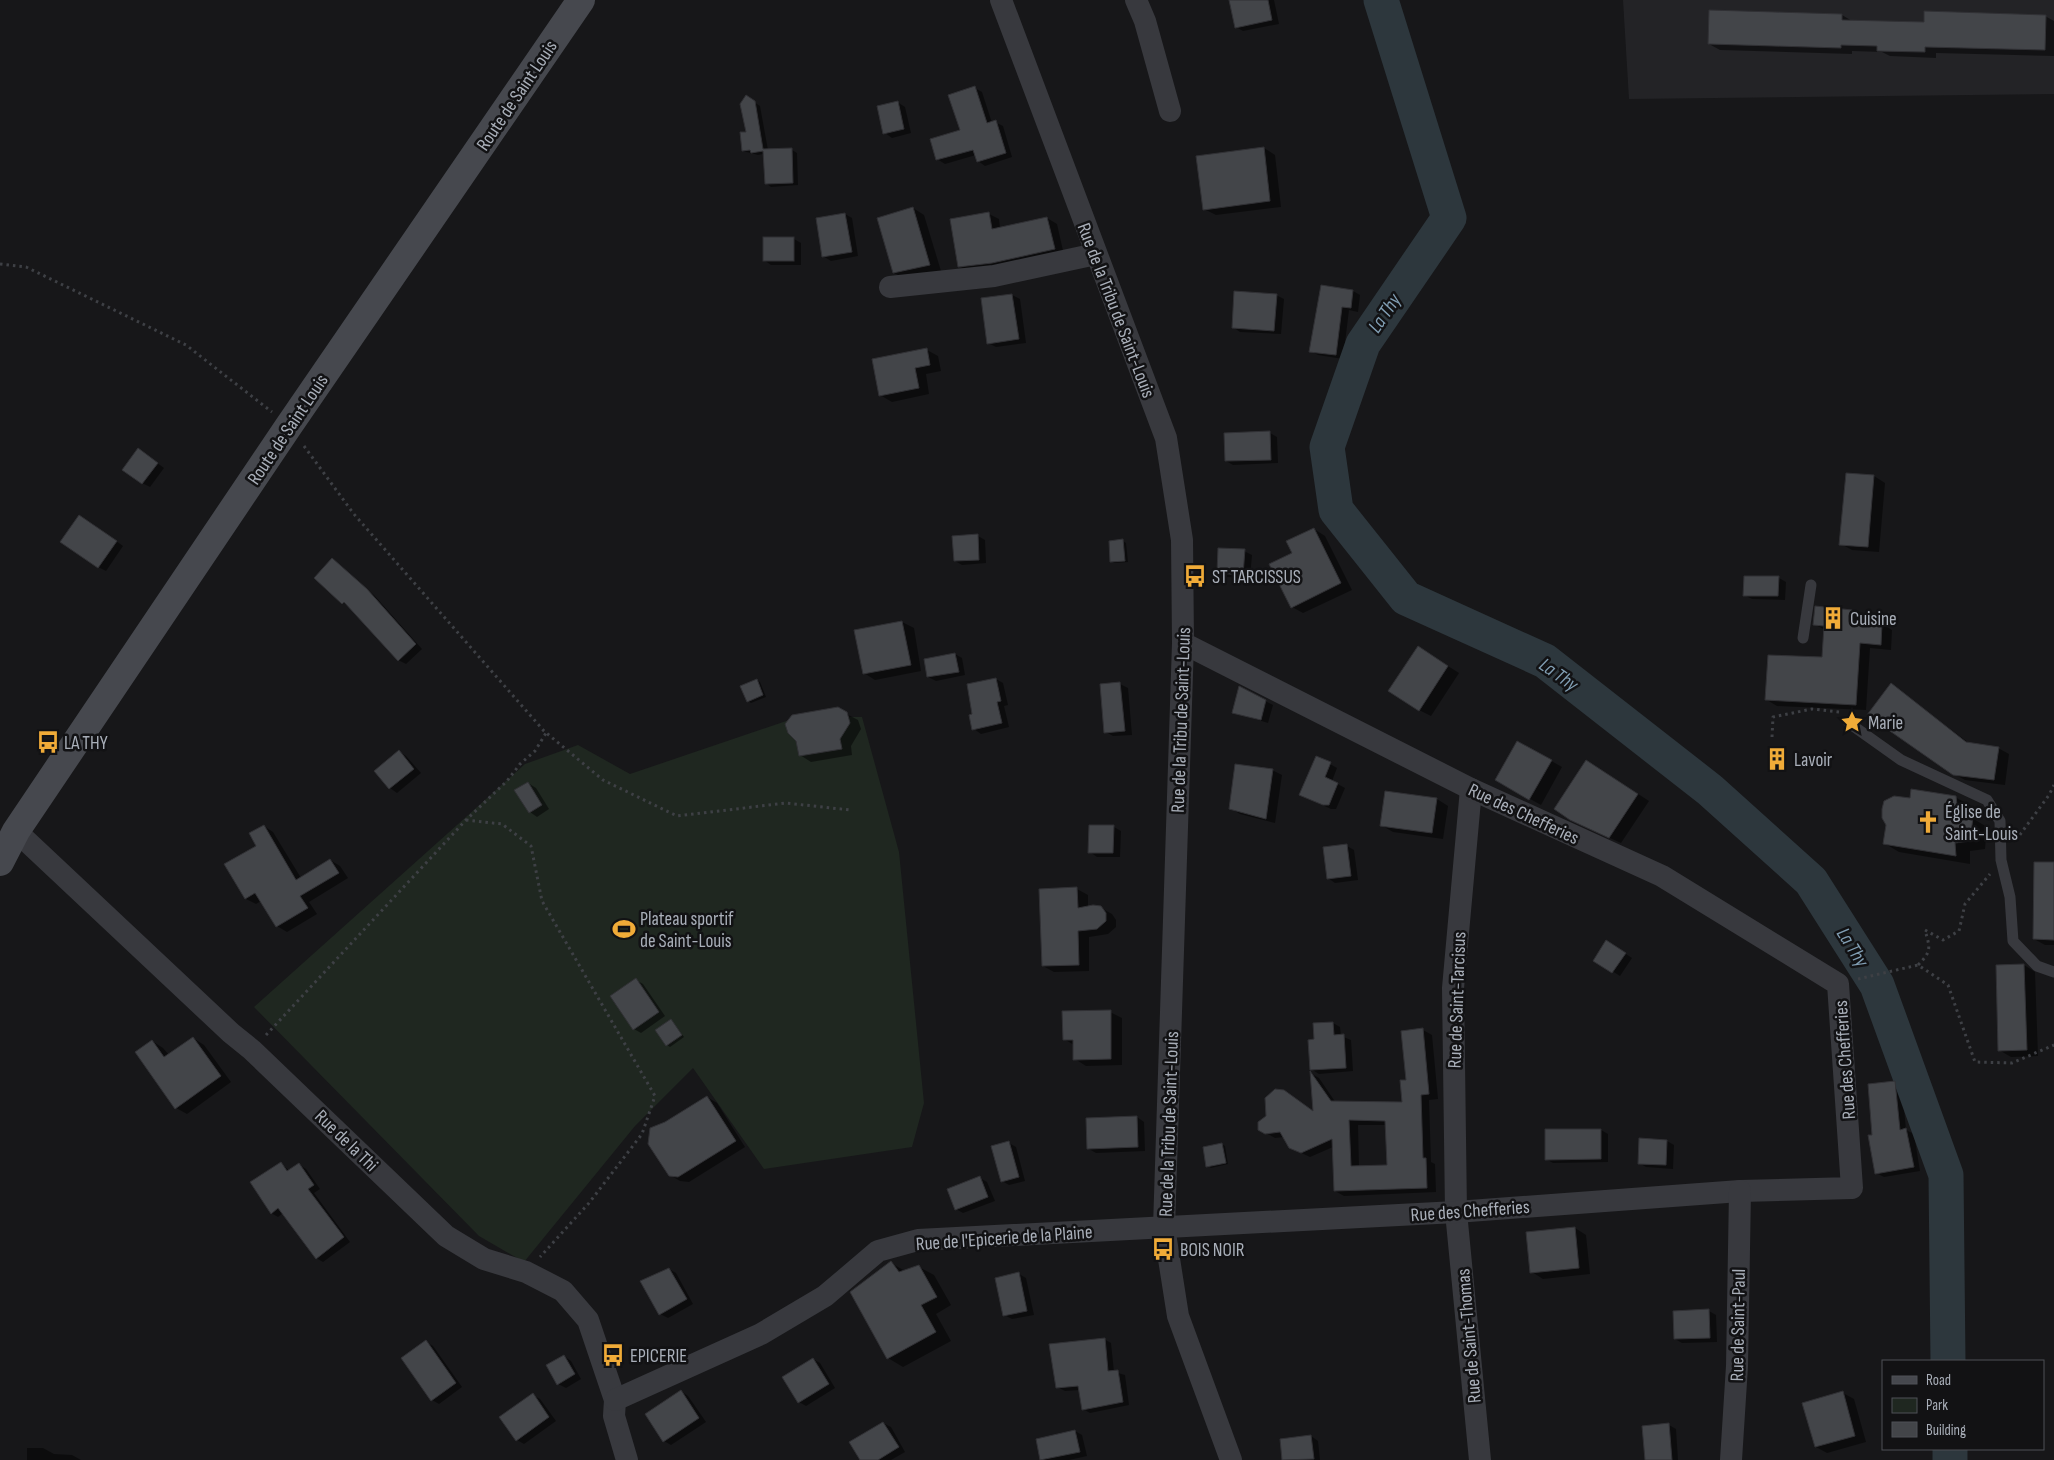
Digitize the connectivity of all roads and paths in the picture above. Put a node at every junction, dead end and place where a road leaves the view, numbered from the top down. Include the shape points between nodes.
1 (581, 0) edge
2 (1136, 0) edge
3 (1004, 1) edge
4 (1170, 111) dead end
5 (1096, 254) junction
6 (0, 264) edge
7 (890, 287) dead end
8 (288, 427) junction
9 (1811, 585) dead end
10 (1803, 638) dead end
11 (1183, 643) junction
12 (1846, 717) joint
13 (546, 732) junction
14 (1772, 736) dead end
15 (2054, 785) edge
16 (1471, 789) junction
17 (850, 810) dead end
18 (466, 820) junction
19 (16, 831) junction
20 (2001, 860) junction
21 (0, 862) edge
22 (1918, 965) junction
23 (2054, 972) edge
24 (1838, 984) junction
25 (2054, 1045) edge
26 (252, 1050) junction
27 (1740, 1191) junction
28 (1456, 1212) junction
29 (1164, 1227) junction
30 (526, 1272) junction
31 (615, 1400) junction
32 (627, 1460) edge
33 (1231, 1460) edge
34 (1480, 1460) edge
35 (1731, 1460) edge

1 - 8 main road, Route de Saint Louis
2 - 4 street
3 - 5 street, Rue de la Tribu de Saint-Louis
5 - 7 street via 994,276
5 - 11 street, Rue de la Tribu de Saint-Louis via 1166,438 1182,540
6 - 8 path via 26,267 186,345
8 - 13 path via 353,513
8 - 19 main road, Route de Saint Louis
9 - 10 lane
11 - 16 street, Rue des Chefferies
11 - 29 street, Rue de la Tribu de Saint-Louis
12 - 14 path via 1812,710 1773,717
12 - 20 lane via 1901,760 1987,800 2000,821
13 - 17 path via 603,780 677,816 786,803
13 - 18 path via 535,751
15 - 20 path
16 - 24 street, Rue des Chefferies via 1662,876
16 - 28 street, Rue de Saint-Tarcisus via 1453,988
18 - 26 path
18 - 30 path via 502,824 530,846 542,901 655,1096 642,1134 589,1203
19 - 21 main road, Route de Saint Louis
19 - 26 street, Rue de la Thi
20 - 22 path via 1965,904 1959,931 1944,940 1925,930 1930,947 1928,955
20 - 23 lane via 2010,897 2014,941 2037,966
22 - 24 path
22 - 25 path via 1948,985 1975,1062 2012,1063
24 - 27 street, Rue des Chefferies via 1852,1188
26 - 30 street, Rue de la Thi via 446,1236 484,1259
27 - 28 street, Rue des Chefferies
27 - 35 street, Rue de Saint-Paul via 1737,1366
28 - 29 street, Rue des Chefferies
28 - 34 street, Rue de Saint-Thomas
29 - 31 street, Rue de l'Epicerie de la Plaine via 918,1240 878,1251 825,1296 762,1334
29 - 33 street, Rue de la Tribu de Saint-Louis via 1178,1316
30 - 31 street, Rue de la Thi via 563,1290 588,1320
31 - 32 street, Rue de la Thi via 614,1416

